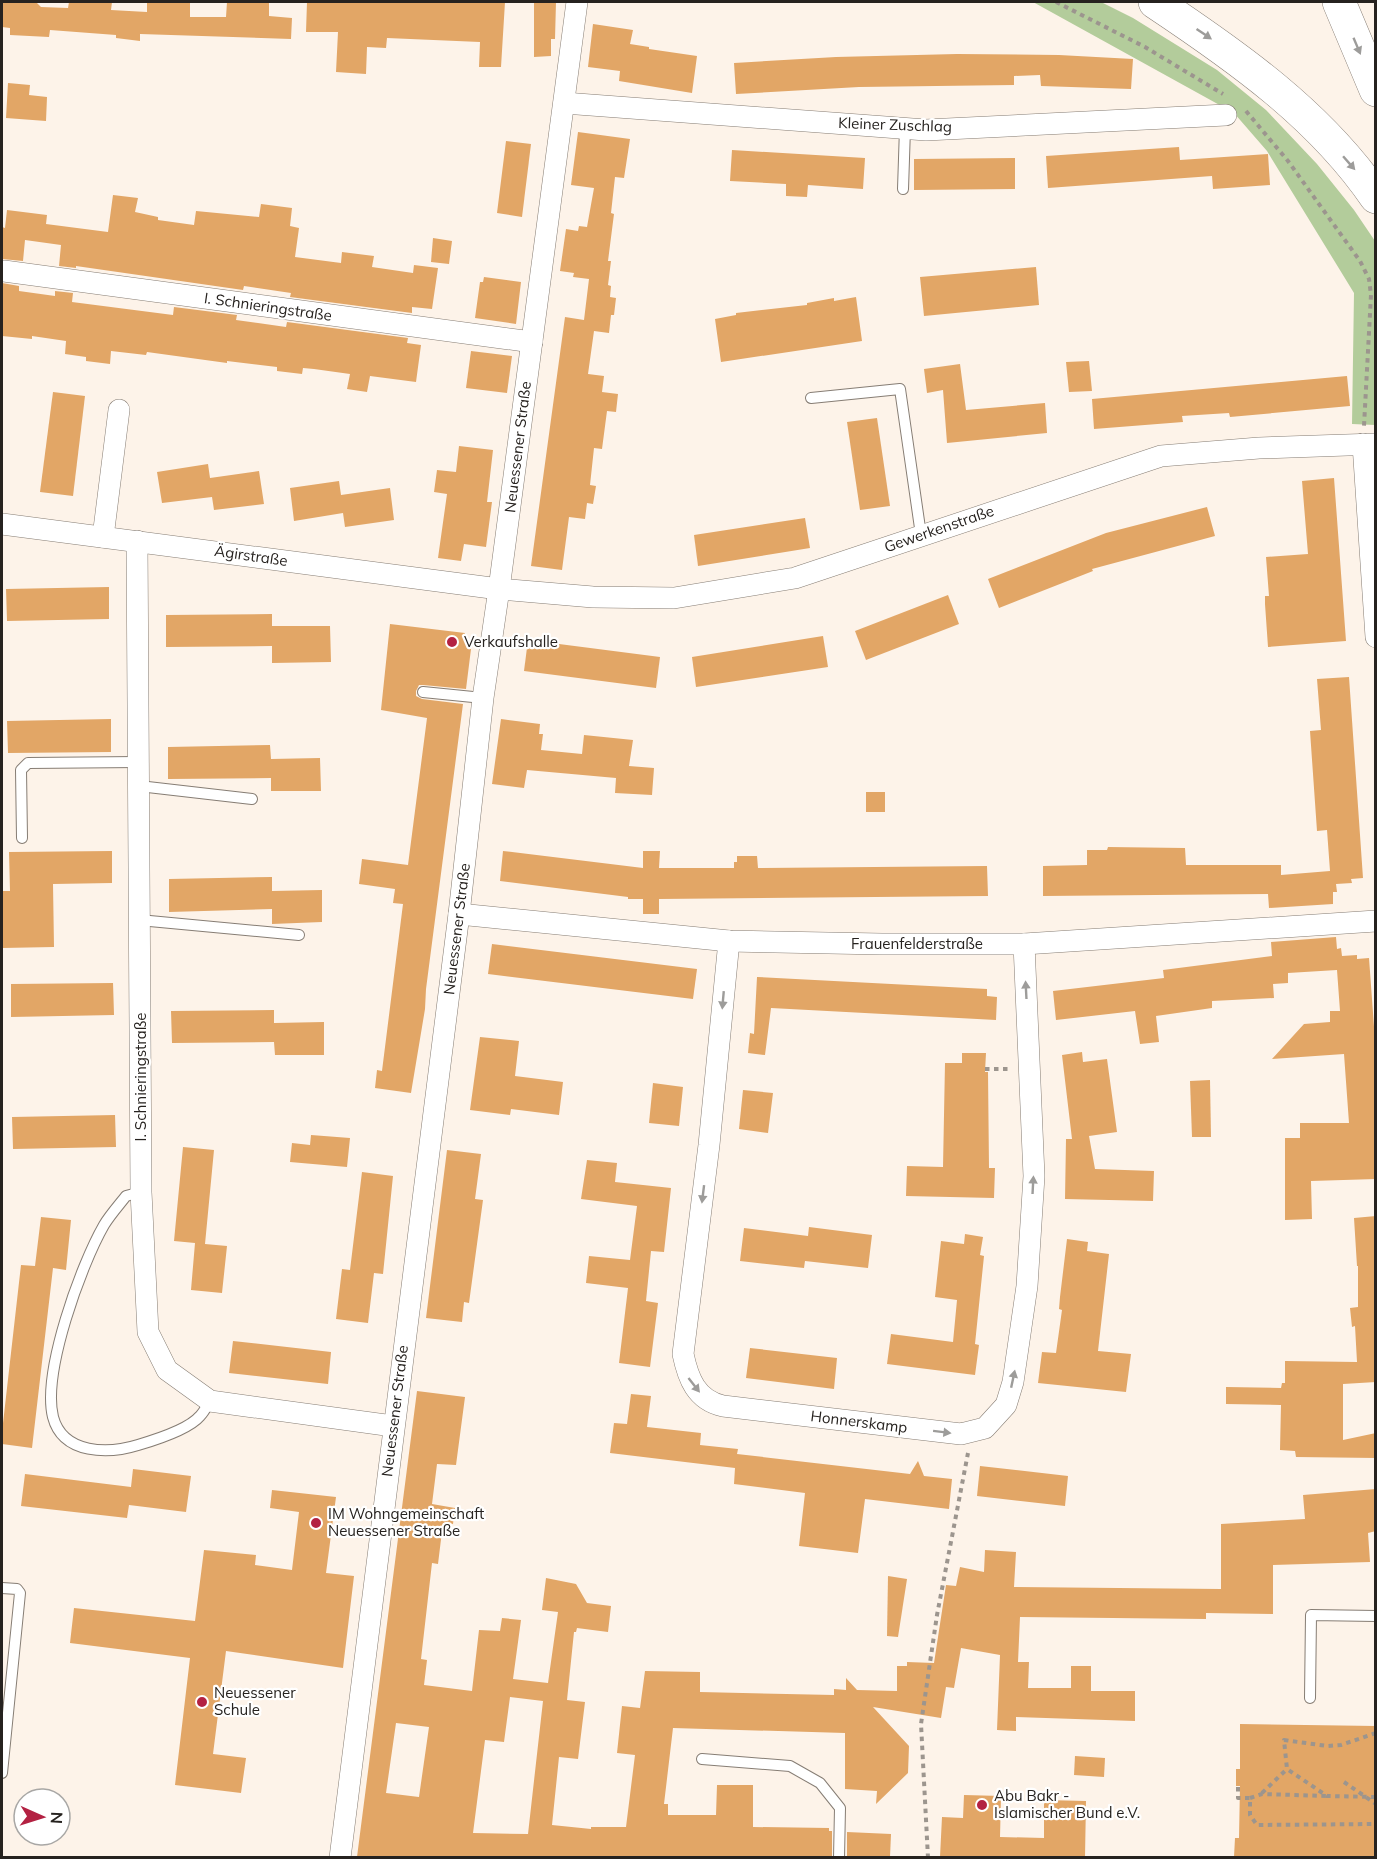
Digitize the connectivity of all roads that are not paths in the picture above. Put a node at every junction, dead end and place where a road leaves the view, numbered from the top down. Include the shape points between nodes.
1 (577, 2) edge
2 (1155, 2) edge
3 (1339, 2) edge
4 (1376, 90) edge
5 (564, 103) junction
6 (1232, 107) road end
7 (905, 128) junction
8 (903, 189) dead end
9 (1376, 197) edge
10 (4, 271) dead end
11 (532, 342) junction
12 (811, 398) dead end
13 (119, 410) dead end
14 (1369, 444) edge
15 (2, 524) edge
16 (921, 535) junction
17 (103, 537) junction
18 (137, 541) junction
19 (499, 589) junction
20 (1376, 638) edge
21 (423, 692) dead end
22 (483, 698) junction
23 (138, 762) junction
24 (139, 786) junction
25 (252, 799) dead end
26 (22, 838) dead end
27 (459, 914) junction
28 (139, 920) junction
29 (1376, 921) edge
30 (299, 935) dead end
31 (729, 942) junction
32 (1024, 944) junction
33 (141, 1192) junction
34 (210, 1401) junction
35 (393, 1426) junction
36 (2, 1588) edge
37 (1376, 1616) edge
38 (1310, 1698) dead end
39 (702, 1760) dead end
40 (2, 1773) edge
41 (340, 1857) edge
42 (839, 1857) edge

1 - 5 street, Neuessener Straße
2 -> 9 highway via 1223,48 1279,93 1322,132
3 -> 4 highway
5 - 7 street, Kleiner Zuschlag
5 - 11 street, Neuessener Straße
6 - 7 street, Kleiner Zuschlag via 938,129
7 - 8 lane
10 - 11 street, I. Schnieringstraße
11 - 19 street, Neuessener Straße
12 - 16 lane via 900,389
13 - 17 street
14 - 16 street, Gewerkenstraße via 1161,456
14 - 20 street
15 - 17 street, Ägirstraße
16 - 19 street, Gewerkenstraße via 795,578 674,598 593,597
17 - 18 street, Ägirstraße
18 - 19 street, Ägirstraße
18 - 23 street, I. Schnieringstraße
19 - 22 street, Neuessener Straße
21 - 22 lane
22 - 27 street, Neuessener Straße
23 - 24 street, I. Schnieringstraße
23 - 26 lane via 28,763 21,770
24 - 25 lane
24 - 28 street, I. Schnieringstraße
27 - 31 street, Frauenfelderstraße
27 - 35 street, Neuessener Straße
28 - 30 lane
28 - 33 street, I. Schnieringstraße
29 - 32 street, Frauenfelderstraße
31 - 32 street, Frauenfelderstraße
31 -> 32 street, Honnerskamp via 683,1354 688,1377 698,1391 717,1404 961,1434 985,1428 1006,1406 1027,1286 1034,1176
33 - 34 street, I. Schnieringstraße via 148,1332 167,1370
33 - 34 lane via 126,1196 104,1225 75,1288 57,1352 53,1417 60,1432 74,1444 89,1449 128,1448 166,1436 199,1418
34 - 35 street, I. Schnieringstraße
35 - 41 street, Neuessener Straße
36 - 40 lane via 17,1589 20,1593
37 - 38 lane via 1311,1616
39 - 42 lane via 790,1766 820,1783 840,1808

